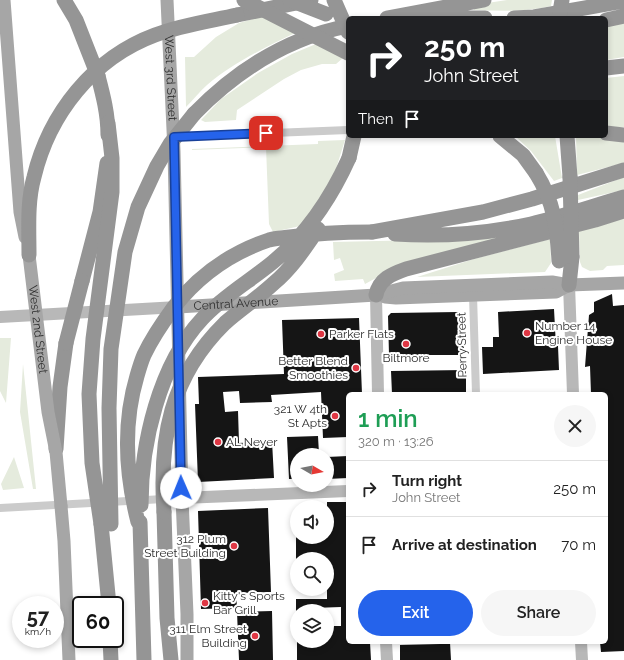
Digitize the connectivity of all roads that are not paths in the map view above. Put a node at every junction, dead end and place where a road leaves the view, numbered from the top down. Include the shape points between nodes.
1 (4, 0) edge
2 (64, 0) edge
3 (167, 0) edge
4 (244, 0) edge
5 (289, 0) edge
6 (311, 0) edge
7 (334, 0) edge
8 (484, 0) edge
9 (562, 0) edge
10 (624, 1) edge
11 (398, 16) edge
12 (540, 16) edge
13 (559, 16) edge
14 (624, 16) edge
15 (608, 20) edge
16 (3, 23) edge
17 (346, 23) edge
18 (346, 25) edge
19 (346, 27) edge
20 (346, 52) edge
21 (624, 66) edge
22 (608, 68) edge
23 (108, 123) junction
24 (346, 130) edge
25 (608, 133) edge
26 (624, 135) edge
27 (174, 137) junction
28 (354, 138) edge
29 (502, 138) edge
30 (567, 138) edge
31 (349, 158) junction
32 (624, 170) edge
33 (624, 197) edge
34 (624, 211) edge
35 (372, 232) junction
36 (29, 255) junction
37 (565, 259) junction
38 (624, 284) edge
39 (569, 285) junction
40 (376, 295) junction
41 (473, 295) junction
42 (178, 307) junction
43 (2, 317) edge
44 (378, 392) edge
45 (476, 392) edge
46 (573, 392) edge
47 (56, 452) junction
48 (346, 491) edge
49 (182, 498) junction
50 (0, 508) edge
51 (106, 524) junction
52 (139, 527) junction
53 (109, 596) edge
54 (386, 644) edge
55 (581, 644) edge
56 (110, 648) edge
57 (69, 659) edge
58 (111, 660) edge
59 (144, 660) edge
60 (171, 660) edge
61 (187, 660) edge
62 (387, 660) edge
63 (582, 660) edge

1 - 16 main road, West 2nd Street
2 - 23 highway, bridge via 76,20 98,76
3 - 27 main road, West 3rd Street
4 - 20 highway, bridge
5 - 17 highway, bridge
6 - 36 highway, bridge via 170,30 138,43 101,66 68,102 51,128 35,172 30,197
7 - 19 highway, bridge
8 - 11 highway
9 - 13 highway, bridge
10 - 12 highway
14 - 15 highway
16 - 36 main road, West 2nd Street, bridge via 20,212
18 - 51 highway, bridge via 276,51 240,73 194,114 170,144 154,172 138,207 125,252 111,349
21 - 22 highway
23 - 47 highway, bridge via 107,160 100,212 66,343 60,386
23 - 51 highway, bridge via 112,192 93,339 89,394 92,463
24 - 27 street
25 - 26 highway
27 - 42 main road, West 3rd Street
28 - 31 highway
29 - 37 highway, bridge via 522,155 546,190
30 - 37 highway, bridge
31 - 52 highway, bridge via 317,216 273,262 216,305 189,334 177,355 167,375 150,428 141,488
31 - 60 highway, bridge via 319,228 285,273 215,334 186,374 173,406 162,480
32 - 35 highway via 483,212
33 - 35 highway via 532,224 497,231 460,235
34 - 40 highway via 394,273 384,279
35 - 52 highway, bridge via 334,232 271,239 235,254 208,272 184,294 160,325 143,356 131,402 128,430 129,473
36 - 47 main road, West 2nd Street, bridge via 48,412
37 - 39 highway via 561,271
38 - 39 main road, Central Avenue
39 - 40 main road, Central Avenue via 552,282 404,288
39 - 41 main road, Central Avenue via 556,292
39 - 46 street
40 - 41 main road, Central Avenue via 396,298
40 - 42 main road, Central Avenue
40 - 44 street
41 - 45 street, Perry Street
42 - 43 street, Central Avenue
42 - 49 main road, West 3rd Street
47 - 57 main road, West 2nd Street, bridge via 64,541
48 - 49 street
49 - 50 street
49 - 61 main road, West 3rd Street
51 - 53 highway
52 - 59 highway
54 - 62 street
55 - 63 street
56 - 58 highway

